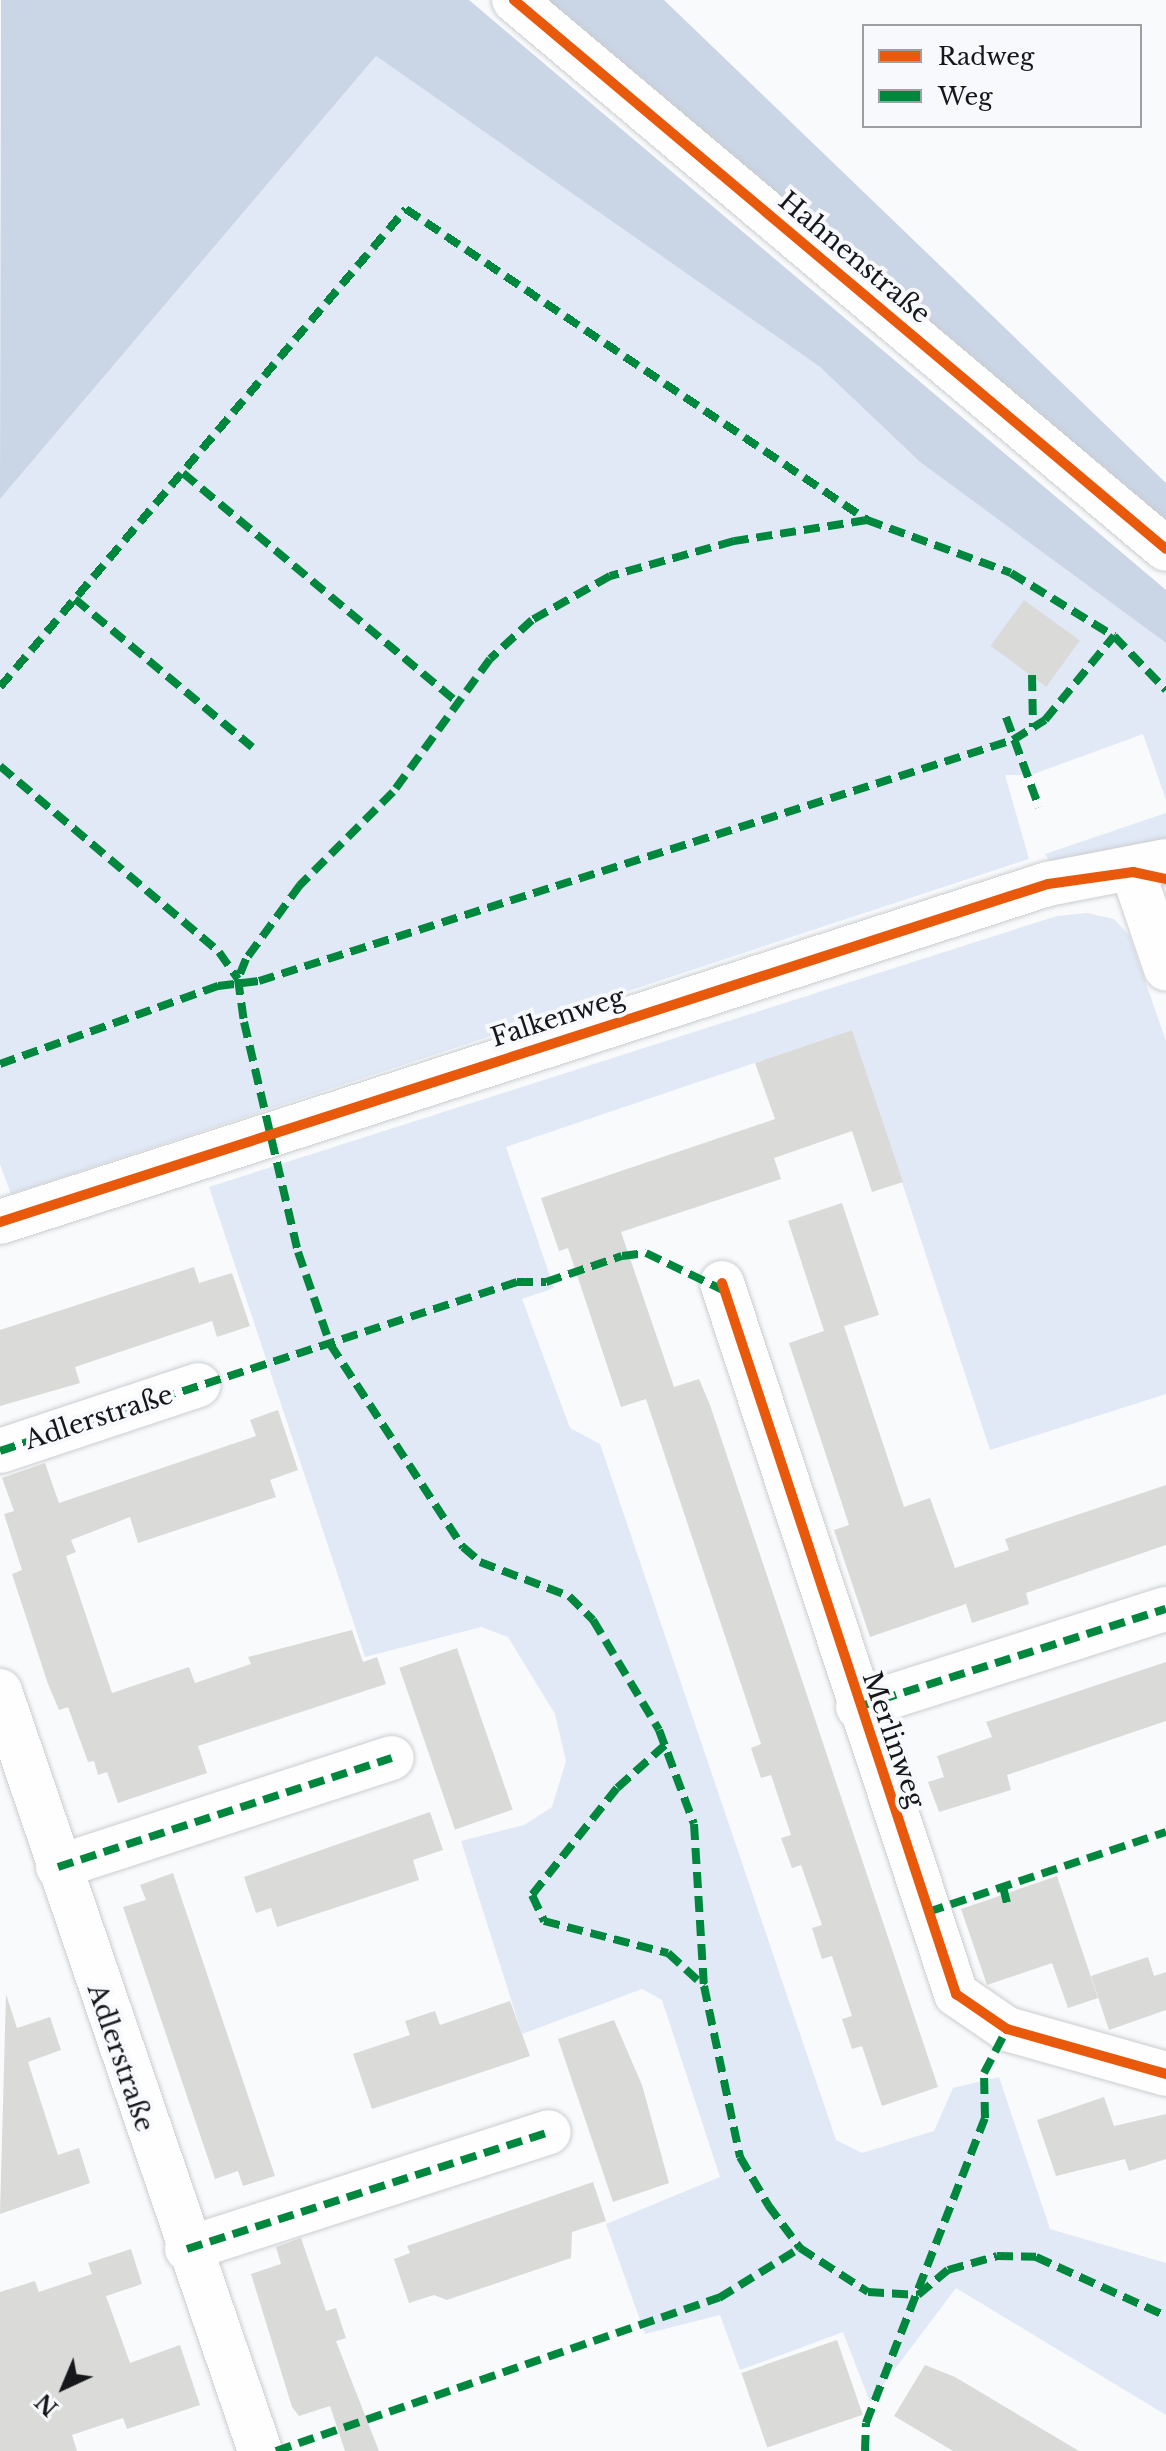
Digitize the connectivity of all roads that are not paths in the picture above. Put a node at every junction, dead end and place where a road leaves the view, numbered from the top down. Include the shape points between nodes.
1 (514, 0) edge
2 (1166, 549) edge
3 (1150, 866) edge
4 (1166, 969) edge
5 (0, 1222) edge
6 (722, 1283) dead end
7 (198, 1385) dead end
8 (0, 1451) edge
9 (1166, 1609) edge
10 (0, 1691) edge
11 (858, 1707) junction
12 (392, 1758) dead end
13 (58, 1867) junction
14 (1166, 2074) edge
15 (549, 2132) dead end
16 (187, 2249) junction
17 (260, 2451) edge

1 - 2 street, Hahnenstraße
3 - 4 street
3 - 5 street, Falkenweg via 1048,884
6 - 11 street, Merlinweg
7 - 8 street, Adlerstraße
9 - 11 street, Merlinweg
10 - 13 street, Adlerstraße
11 - 14 street, Merlinweg via 956,1994 1007,2029
12 - 13 street
13 - 16 street, Adlerstraße
15 - 16 street
16 - 17 street, Adlerstraße

